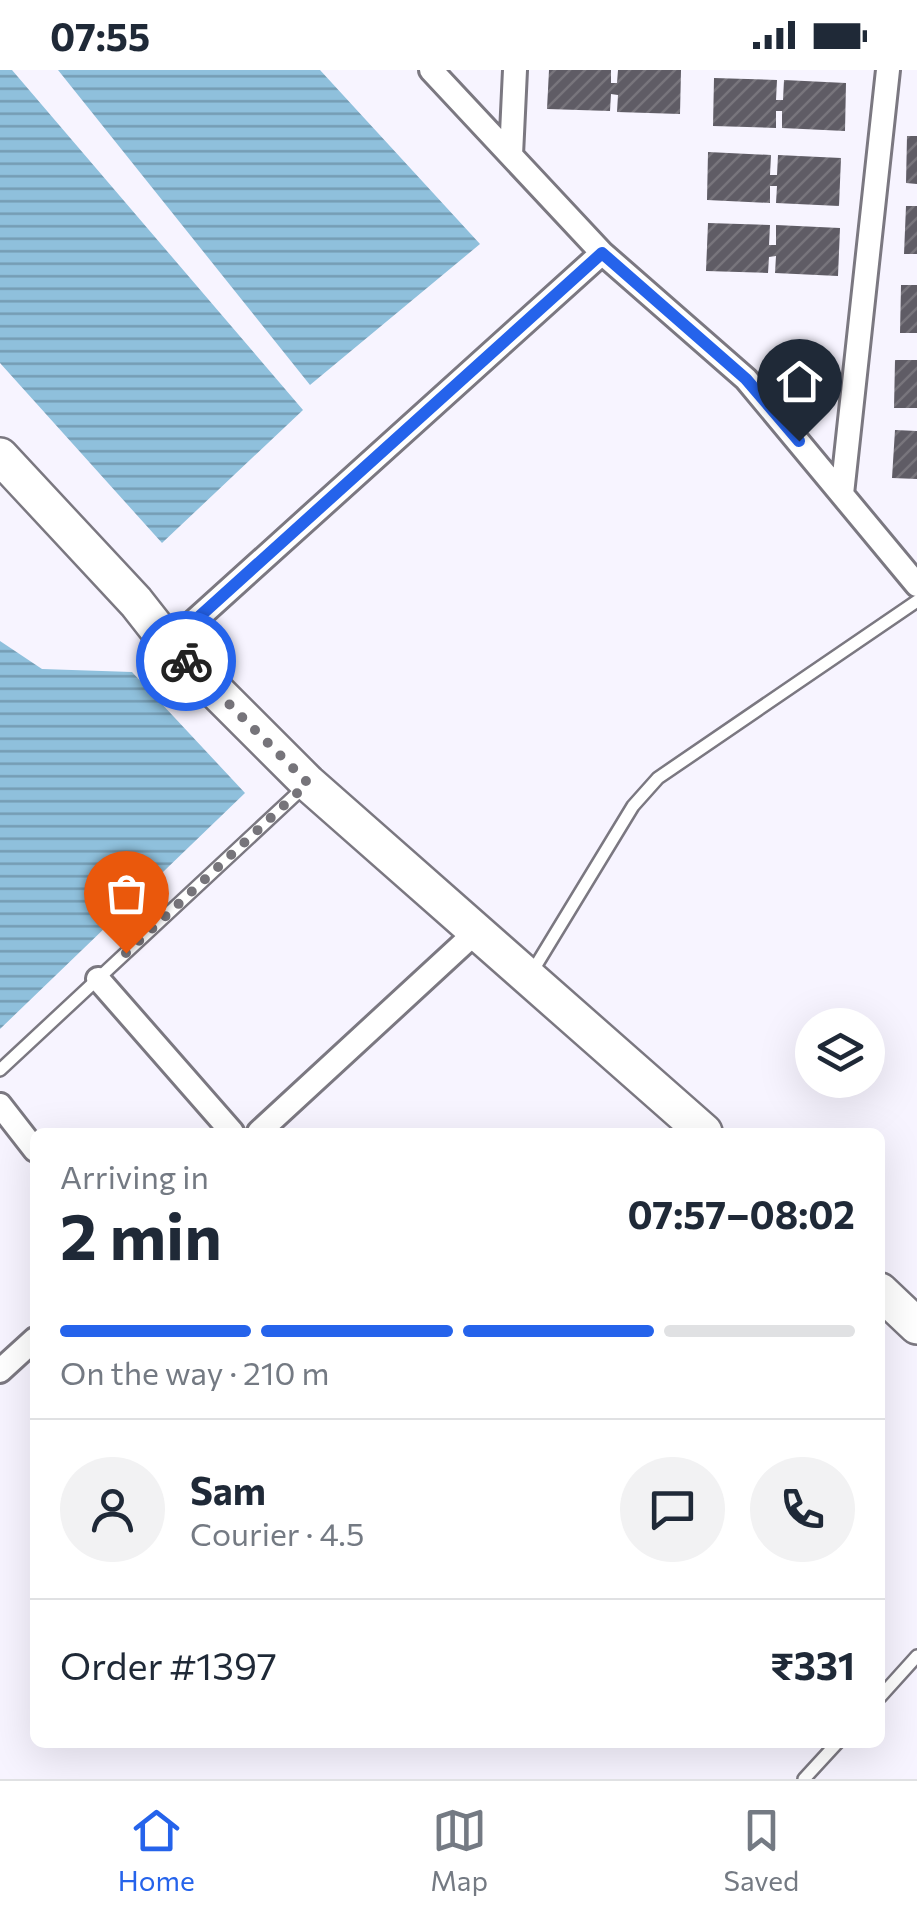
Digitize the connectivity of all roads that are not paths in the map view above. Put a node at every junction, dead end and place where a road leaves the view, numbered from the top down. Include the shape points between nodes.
1 (431, 70) edge
2 (515, 70) edge
3 (888, 70) edge
4 (510, 156) junction
5 (602, 253) junction
6 (0, 456) edge
7 (842, 494) junction
8 (917, 585) edge
9 (917, 601) edge
10 (169, 644) junction
11 (308, 783) junction
12 (477, 931) junction
13 (529, 977) junction
14 (98, 979) junction
15 (0, 1070) edge
16 (0, 1106) edge
17 (228, 1128) edge
18 (263, 1128) edge
19 (699, 1128) edge
20 (30, 1144) edge
21 (885, 1296) edge
22 (917, 1326) edge
23 (30, 1343) edge
24 (2, 1366) edge
25 (917, 1656) edge
26 (885, 1691) edge
27 (832, 1748) edge
28 (804, 1779) edge

1 - 4 street
2 - 4 street
3 - 7 street
4 - 5 street
5 - 7 street via 746,379
5 - 10 street
6 - 10 main road
7 - 8 street
9 - 13 lane via 658,778 633,806
10 - 11 main road
11 - 12 main road
11 - 14 lane
12 - 13 main road
12 - 18 street
13 - 19 main road
14 - 15 lane
14 - 17 street
16 - 20 street
21 - 22 main road
23 - 24 street
25 - 26 lane
27 - 28 lane

